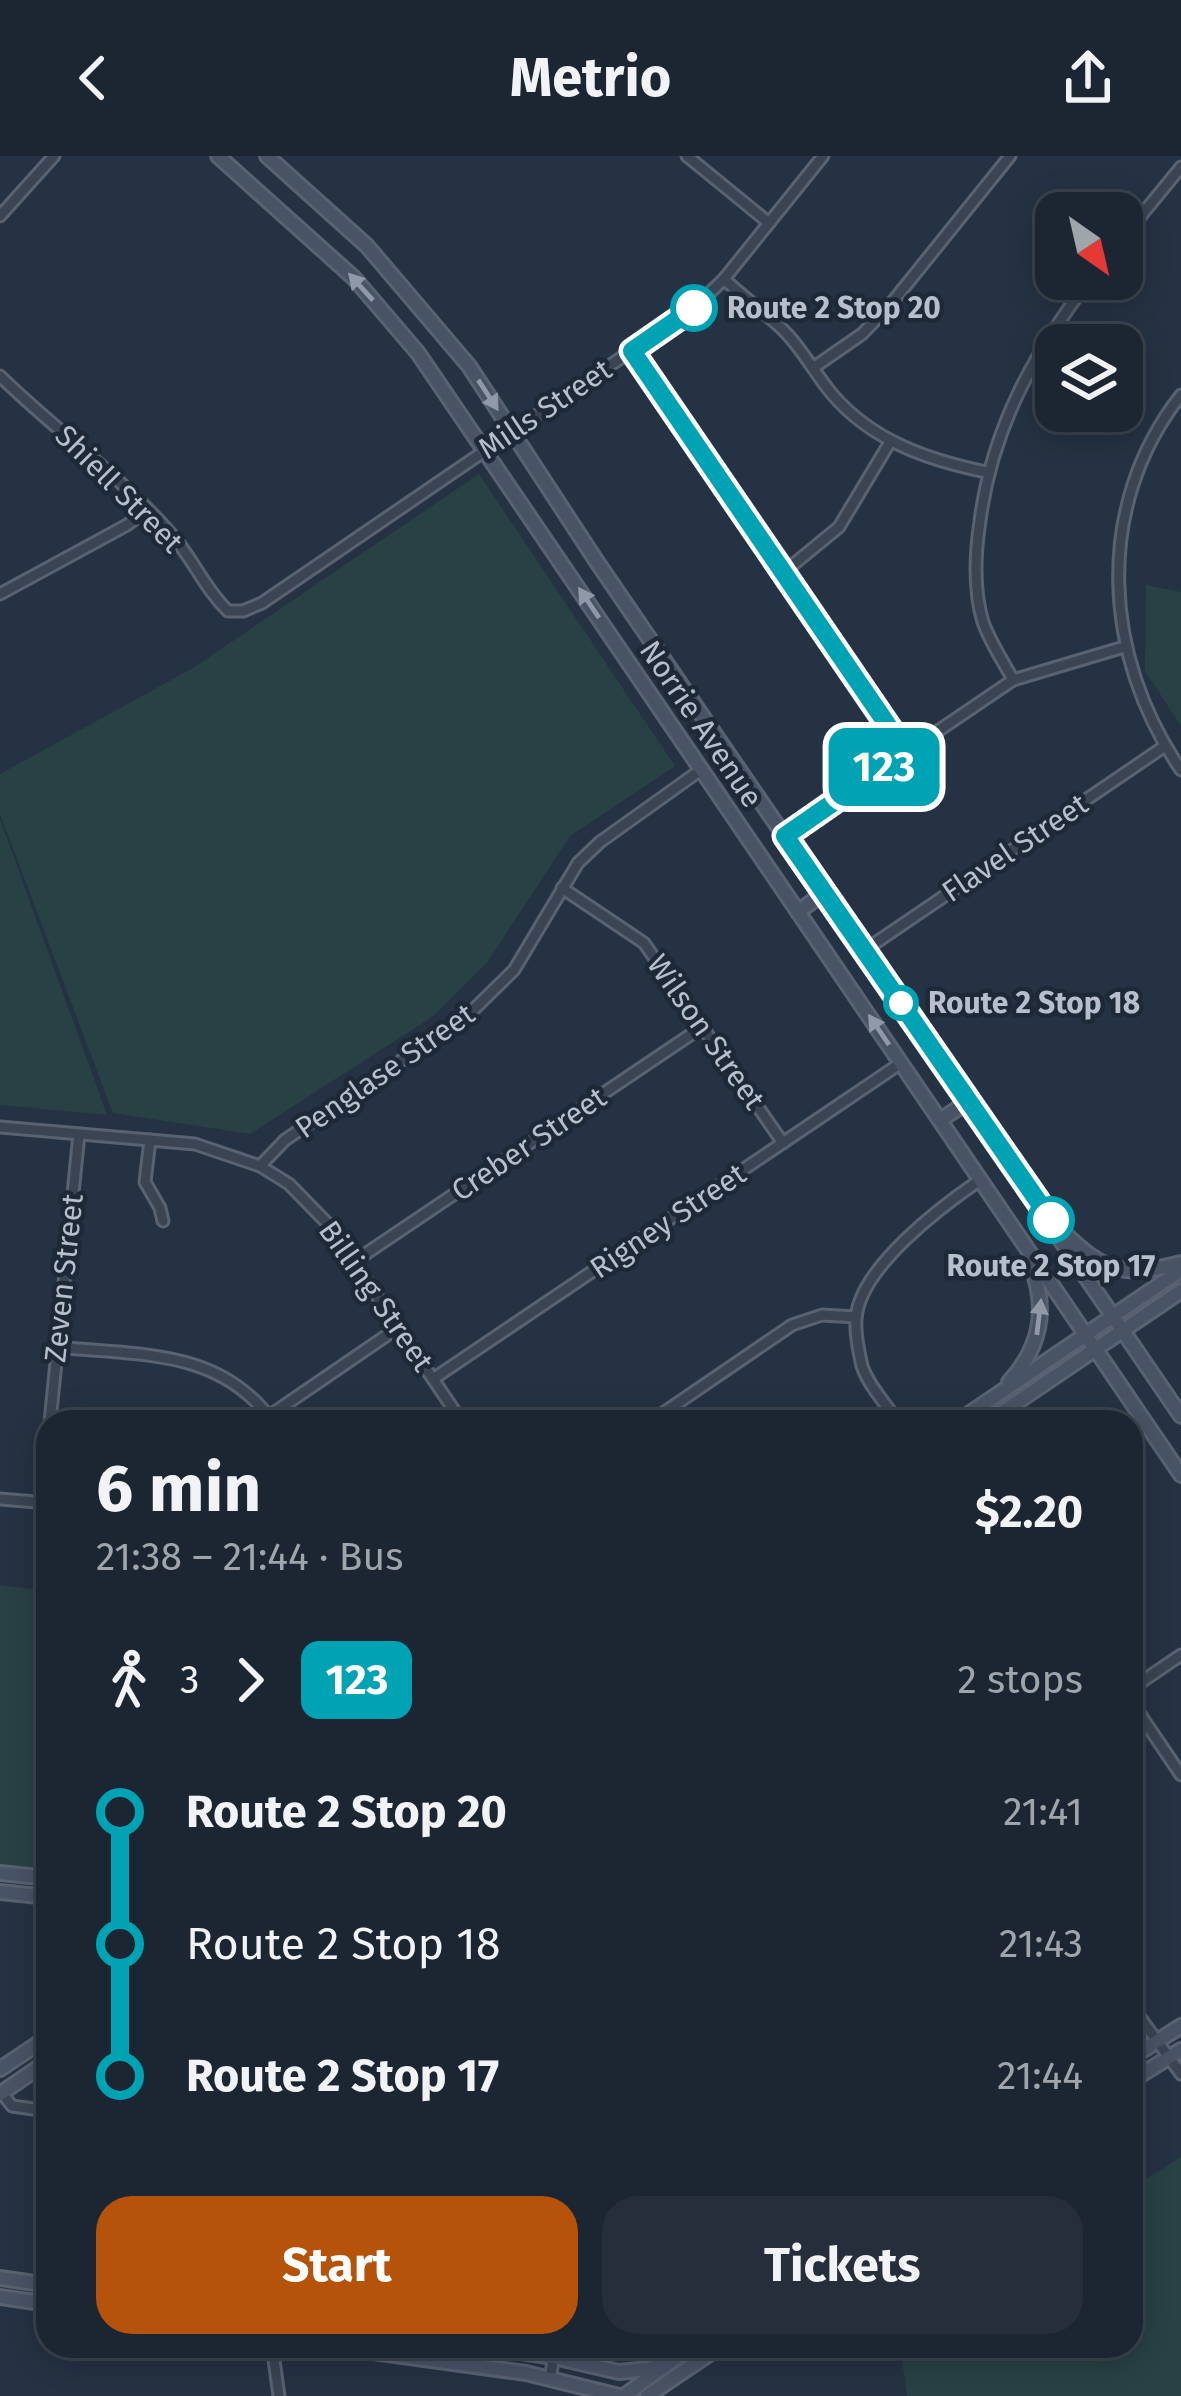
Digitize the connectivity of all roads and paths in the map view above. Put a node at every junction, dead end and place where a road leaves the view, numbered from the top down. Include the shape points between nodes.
1 (54, 156) edge
2 (218, 156) edge
3 (267, 156) edge
4 (687, 156) edge
5 (823, 156) edge
6 (1010, 156) edge
7 (1181, 167) edge
8 (304, 189) junction
9 (283, 212) junction
10 (1143, 213) edge
11 (0, 216) edge
12 (769, 223) junction
13 (724, 279) junction
14 (1075, 300) edge
15 (632, 351) junction
16 (813, 368) junction
17 (0, 376) edge
18 (1181, 395) edge
19 (511, 430) junction
20 (890, 442) junction
21 (484, 449) junction
22 (986, 472) junction
23 (147, 510) junction
24 (784, 573) junction
25 (0, 594) edge
26 (228, 611) joint
27 (1124, 647) junction
28 (1012, 680) junction
29 (708, 723) junction
30 (683, 740) junction
31 (1165, 746) junction
32 (906, 752) junction
33 (702, 769) junction
34 (1181, 770) edge
35 (785, 836) junction
36 (562, 888) junction
37 (825, 892) junction
38 (798, 911) junction
39 (865, 950) junction
40 (702, 1027) junction
41 (902, 1063) junction
42 (968, 1102) junction
43 (940, 1120) junction
44 (0, 1126) edge
45 (79, 1134) junction
46 (150, 1140) junction
47 (783, 1144) junction
48 (260, 1166) junction
49 (980, 1180) junction
50 (1039, 1208) junction
51 (163, 1221) dead end
52 (1015, 1230) junction
53 (356, 1262) junction
54 (1181, 1267) edge
55 (1181, 1291) edge
56 (856, 1317) junction
57 (1112, 1318) junction
58 (399, 1327) junction
59 (1120, 1332) junction
60 (1086, 1335) junction
61 (58, 1347) junction
62 (1096, 1349) junction
63 (434, 1379) junction
64 (996, 1396) junction
65 (51, 1410) edge
66 (264, 1410) edge
67 (284, 1410) edge
68 (454, 1410) edge
69 (668, 1410) edge
70 (890, 1410) edge
71 (975, 1410) edge
72 (1006, 1410) edge
73 (1137, 1410) edge
74 (1181, 1416) edge
75 (1143, 1419) edge
76 (1181, 1475) edge
77 (0, 1499) edge
78 (36, 1501) edge
79 (1181, 1655) edge
80 (1143, 1681) edge
81 (1143, 1719) edge
82 (1181, 1774) edge
83 (0, 1874) edge
84 (36, 1877) edge
85 (0, 1892) edge
86 (36, 1896) edge
87 (1143, 2021) edge
88 (1181, 2026) edge
89 (1158, 2041) junction
90 (36, 2045) edge
91 (1143, 2050) edge
92 (1175, 2053) edge
93 (0, 2069) edge
94 (36, 2069) edge
95 (1143, 2073) edge
96 (1181, 2074) edge
97 (1, 2093) edge
98 (36, 2109) edge
99 (0, 2278) edge
100 (36, 2283) edge
101 (0, 2297) edge
102 (36, 2303) edge
103 (274, 2358) edge
104 (412, 2358) edge
105 (554, 2358) edge
106 (576, 2358) edge
107 (677, 2358) edge
108 (703, 2358) edge
109 (674, 2360) junction
110 (600, 2366) junction
111 (550, 2378) junction
112 (598, 2393) edge
113 (279, 2396) edge
114 (622, 2396) edge
115 (647, 2396) edge

1 - 11 street
2 - 9 main road, Norrie Avenue
3 - 8 main road, Norrie Avenue
4 - 12 street
5 - 12 street, Mills Street
6 - 16 street via 890,305
7 - 10 street
8 - 9 main road
8 -> 19 main road, Norrie Avenue via 427,313
21 -> 9 main road, Norrie Avenue via 418,352
12 - 13 street, Mills Street
13 - 15 street, Mills Street
13 - 16 street
14 - 22 street via 1036,355
15 - 19 street, Mills Street
15 - 24 street
16 - 20 street via 848,412
17 - 23 street, Shiell Street
18 - 27 street via 1137,471 1124,516 1117,573
19 - 21 street, Mills Street
19 - 29 main road, Norrie Avenue
20 - 22 street
20 - 24 street via 838,527
21 - 26 street, Mills Street via 262,603
30 -> 21 main road, Norrie Avenue
22 - 28 street via 976,589
23 - 25 street
23 - 26 street, Shiell Street
24 - 32 street
27 - 28 street
27 - 31 street
28 - 32 street
29 - 30 main road
29 - 35 main road, Norrie Avenue
30 - 33 main road, Norrie Avenue
31 - 34 street
31 - 39 street, Flavel Street
32 - 35 street
33 - 36 street, Penglase Street via 600,842
33 - 38 main road, Norrie Avenue
35 - 37 main road, Norrie Avenue
36 - 40 street, Wilson Street via 644,943
36 - 48 street, Penglase Street via 494,993
37 - 38 main road
37 - 39 main road, Norrie Avenue
41 -> 38 main road, Norrie Avenue
39 - 42 main road, Norrie Avenue
40 - 47 street, Wilson Street
40 - 53 street, Creber Street
41 - 43 main road, Norrie Avenue
41 - 47 street, Rigney Street
42 - 43 main road
42 - 50 main road, Norrie Avenue
43 - 49 main road, Norrie Avenue
44 - 45 street, Billing Street
45 - 46 street, Billing Street
45 - 61 street, Zeven Street
46 - 48 street, Billing Street via 195,1144
46 - 51 street via 145,1182
47 - 63 street, Rigney Street
48 - 53 street, Billing Street via 305,1198
49 - 52 main road, Norrie Avenue
49 - 56 street via 929,1215 873,1279
50 - 54 main road via 1104,1266
50 - 57 main road, Norrie Avenue
52 - 60 main road, Norrie Avenue
64 -> 52 main road via 1040,1330 1041,1296
53 - 58 street, Billing Street
54 - 57 main road
55 - 59 main road
56 - 69 street via 822,1315 792,1325
56 - 70 street via 863,1370
57 - 59 main road, Norrie Avenue
57 - 60 main road
58 - 63 street, Billing Street
58 - 67 street
59 - 62 main road
59 - 74 main road, Norrie Avenue
60 - 62 main road, Norrie Avenue
60 - 64 main road
61 - 65 street, Zeven Street
61 - 66 street via 193,1362 222,1373
62 - 72 main road
62 - 73 main road, Norrie Avenue
63 - 68 street, Billing Street
64 - 71 main road
75 - 76 main road, Norrie Avenue
77 - 78 street
79 - 80 street
81 - 82 street
83 - 84 main road
85 - 86 main road
87 - 89 street
88 - 89 main road
89 - 91 main road
89 - 92 street
90 - 93 main road
92 - 95 main road
92 - 96 street
94 - 97 main road
97 - 98 street via 12,2106
99 - 100 main road
101 - 102 main road
103 - 113 street
104 - 111 main road
105 - 111 street
106 - 110 main road
107 - 109 main road
108 - 115 main road
109 - 110 main road via 635,2371
109 - 114 main road
110 - 114 main road
111 - 112 main road
112 - 114 main road

